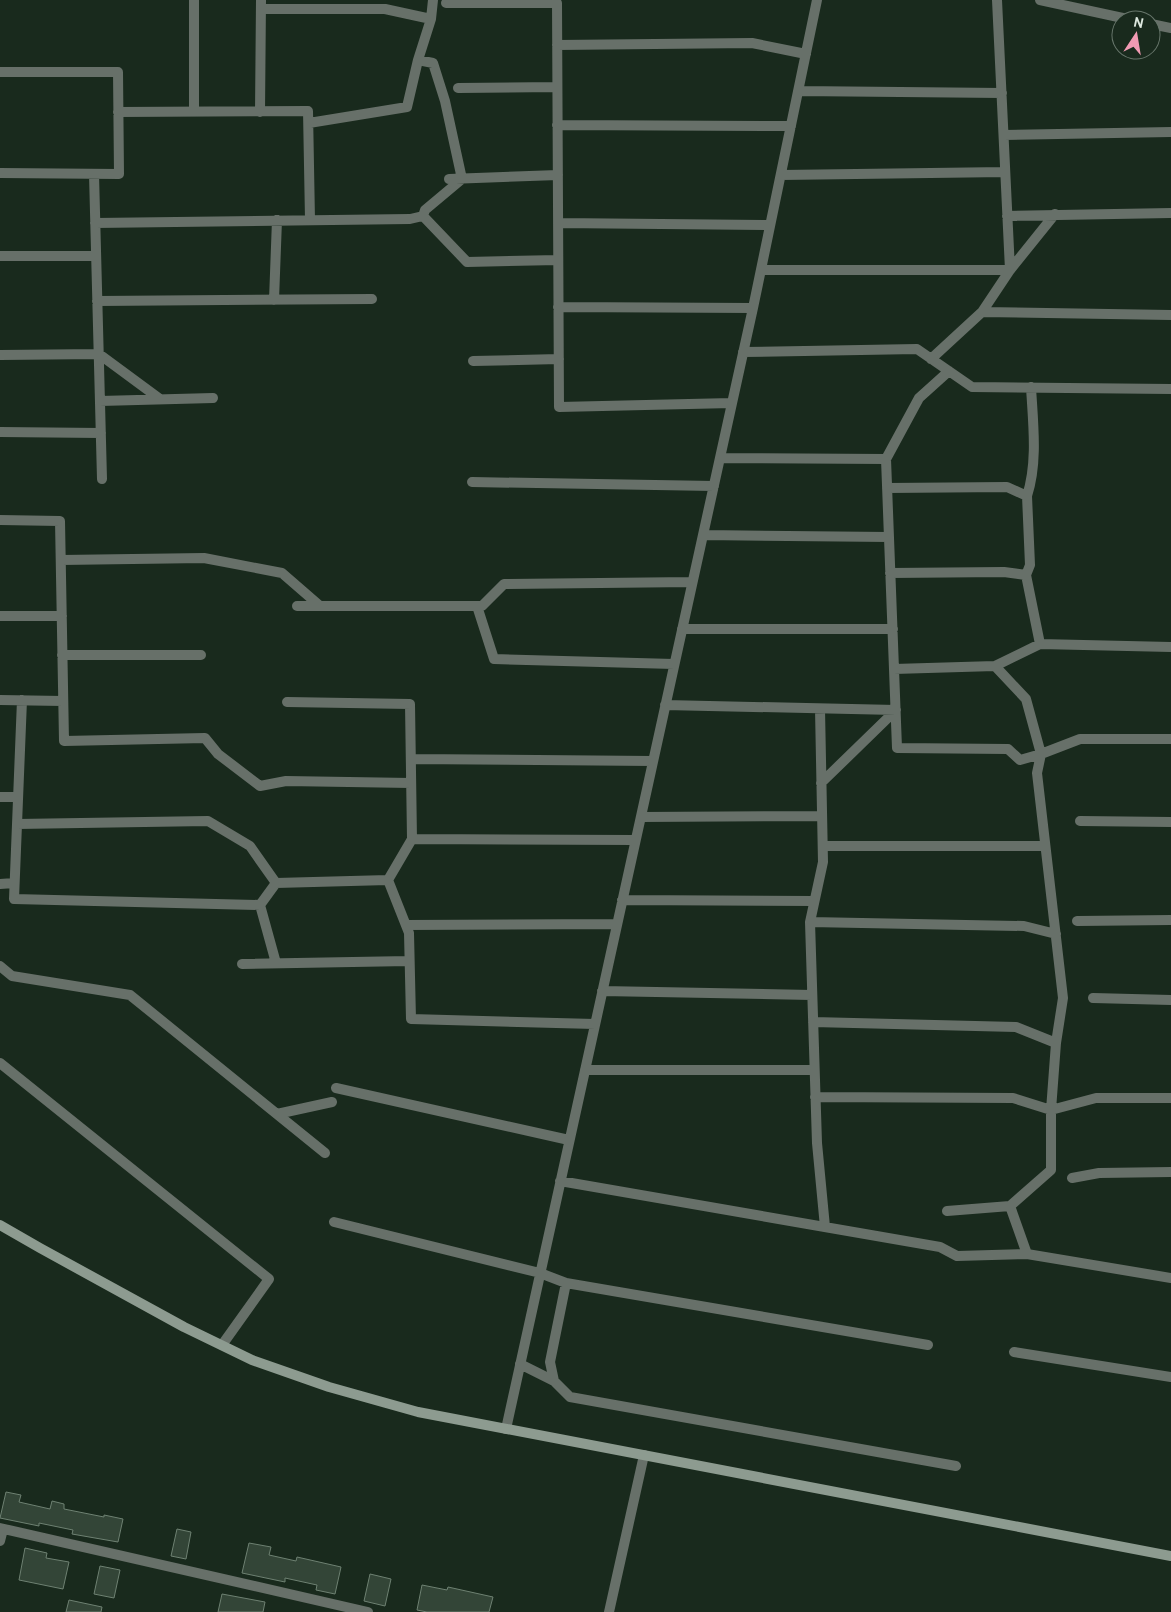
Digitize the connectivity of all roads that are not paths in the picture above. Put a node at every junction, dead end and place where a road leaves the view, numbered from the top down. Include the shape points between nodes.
1 (194, 0) edge
2 (432, 0) edge
3 (818, 0) edge
4 (998, 0) edge
5 (1040, 0) edge
6 (261, 4) edge
7 (446, 4) dead end
8 (1111, 15) edge
9 (431, 19) junction
10 (557, 44) junction
11 (806, 54) junction
12 (418, 60) junction
13 (0, 72) edge
14 (557, 87) junction
15 (458, 88) dead end
16 (798, 91) junction
17 (1002, 93) junction
18 (118, 112) junction
19 (194, 112) junction
20 (260, 112) junction
21 (308, 123) junction
22 (557, 125) junction
23 (791, 126) junction
24 (1171, 132) edge
25 (1004, 135) junction
26 (1005, 172) junction
27 (0, 173) edge
28 (94, 174) junction
29 (558, 175) junction
30 (781, 175) junction
31 (449, 179) dead end
32 (462, 179) junction
33 (1171, 213) edge
34 (1055, 214) junction
35 (423, 216) junction
36 (1007, 216) junction
37 (277, 220) junction
38 (310, 220) junction
39 (95, 223) junction
40 (558, 223) junction
41 (770, 226) junction
42 (0, 256) edge
43 (96, 256) junction
44 (558, 260) junction
45 (761, 270) junction
46 (1010, 270) junction
47 (372, 299) dead end
48 (274, 300) junction
49 (97, 301) junction
50 (558, 307) junction
51 (753, 308) junction
52 (982, 312) junction
53 (1171, 314) edge
54 (743, 352) junction
55 (99, 354) junction
56 (0, 355) edge
57 (558, 359) junction
58 (931, 359) junction
59 (472, 362) dead end
60 (948, 371) junction
61 (1030, 387) junction
62 (1171, 388) edge
63 (212, 398) dead end
64 (160, 399) junction
65 (100, 401) junction
66 (732, 403) junction
67 (0, 432) edge
68 (101, 433) junction
69 (720, 458) junction
70 (886, 459) junction
71 (102, 479) dead end
72 (472, 482) dead end
73 (714, 486) junction
74 (887, 488) junction
75 (1027, 496) junction
76 (0, 520) edge
77 (703, 535) junction
78 (889, 536) junction
79 (61, 560) junction
80 (890, 573) junction
81 (1026, 575) junction
82 (692, 582) junction
83 (297, 606) dead end
84 (320, 606) junction
85 (477, 606) junction
86 (0, 616) edge
87 (62, 616) junction
88 (893, 628) junction
89 (682, 629) junction
90 (1040, 644) junction
91 (1171, 646) edge
92 (62, 655) junction
93 (201, 655) dead end
94 (674, 664) junction
95 (995, 666) junction
96 (894, 669) junction
97 (0, 700) edge
98 (22, 700) junction
99 (63, 700) junction
100 (286, 702) dead end
101 (665, 705) junction
102 (820, 710) junction
103 (896, 710) junction
104 (1171, 739) edge
105 (1042, 754) junction
106 (411, 758) junction
107 (653, 761) junction
108 (411, 783) junction
109 (822, 783) junction
110 (0, 796) edge
111 (18, 797) junction
112 (822, 816) junction
113 (640, 817) junction
114 (1080, 821) dead end
115 (1171, 822) edge
116 (17, 824) junction
117 (412, 839) junction
118 (635, 840) junction
119 (823, 846) junction
120 (1045, 846) junction
121 (388, 880) junction
122 (276, 882) junction
123 (0, 884) edge
124 (14, 884) junction
125 (622, 900) junction
126 (814, 901) junction
127 (260, 905) junction
128 (1171, 920) edge
129 (1077, 921) dead end
130 (810, 922) junction
131 (617, 924) junction
132 (406, 925) junction
133 (1056, 934) junction
134 (409, 961) junction
135 (276, 963) junction
136 (242, 964) dead end
137 (0, 966) edge
138 (602, 991) junction
139 (812, 995) junction
140 (1093, 998) dead end
141 (1171, 1000) edge
142 (813, 1022) junction
143 (595, 1024) junction
144 (1056, 1043) junction
145 (0, 1063) edge
146 (584, 1070) junction
147 (814, 1070) junction
148 (336, 1088) dead end
149 (815, 1097) junction
150 (1171, 1098) edge
151 (332, 1102) dead end
152 (1051, 1110) junction
153 (277, 1114) junction
154 (569, 1140) junction
155 (326, 1153) dead end
156 (1171, 1172) edge
157 (1072, 1178) dead end
158 (560, 1181) junction
159 (1010, 1206) junction
160 (947, 1211) dead end
161 (334, 1222) dead end
162 (0, 1225) edge
163 (825, 1227) junction
164 (1027, 1254) junction
165 (540, 1273) junction
166 (1171, 1278) edge
167 (566, 1283) junction
168 (222, 1345) junction
169 (928, 1345) dead end
170 (1014, 1352) dead end
171 (520, 1364) junction
172 (1171, 1378) edge
173 (554, 1380) junction
174 (506, 1429) junction
175 (644, 1455) junction
176 (956, 1466) dead end
177 (1, 1529) edge
178 (0, 1541) edge
179 (1171, 1556) edge
180 (368, 1612) edge
181 (609, 1612) edge

1 - 19 street
2 - 9 street
3 - 11 street
4 - 17 street
5 - 8 street
6 - 9 street via 385,9
6 - 20 street
7 - 10 street via 557,3
9 - 12 street
10 - 11 street via 752,43
10 - 14 street
11 - 16 street
12 - 21 street via 407,107
12 - 32 street via 433,64 445,101
13 - 18 street via 118,72
14 - 15 street
14 - 22 street
16 - 17 street
16 - 23 street
17 - 25 street
18 - 19 street
18 - 28 street via 119,174
19 - 20 street
20 - 21 street via 308,111
21 - 38 street
22 - 23 street
22 - 29 street
23 - 30 street
24 - 25 street
25 - 26 street
26 - 30 street
26 - 36 street
27 - 28 street
28 - 39 street
29 - 32 street
29 - 40 street
30 - 41 street
31 - 32 street
32 - 35 street via 424,210
33 - 34 street
34 - 36 street
34 - 46 street
35 - 38 street via 410,219
35 - 44 street via 467,262
36 - 46 street
37 - 38 street
37 - 39 street
37 - 48 street
39 - 43 street
40 - 41 street
40 - 44 street
41 - 45 street
42 - 43 street
43 - 49 street
44 - 50 street
45 - 46 street
45 - 51 street
46 - 52 street
47 - 48 street
48 - 49 street
49 - 55 street
50 - 51 street
50 - 57 street
51 - 54 street
52 - 53 street
52 - 58 street
54 - 58 street via 917,349
54 - 66 street
55 - 56 street
55 - 64 street
55 - 65 street
57 - 59 street
57 - 66 street via 559,407
58 - 60 street
60 - 61 street via 972,387
60 - 70 street via 919,398
61 - 62 street
61 - 75 street via 1034,438 1031,485
63 - 64 street
64 - 65 street
65 - 68 street
66 - 69 street
67 - 68 street
68 - 71 street
69 - 70 street
69 - 73 street
70 - 74 street
72 - 73 street
73 - 77 street
74 - 75 street via 1007,487
74 - 78 street
75 - 81 street via 1030,565
76 - 79 street via 60,521
77 - 78 street
77 - 82 street
78 - 80 street
79 - 84 street via 204,558 282,572
79 - 87 street
80 - 81 street via 1004,572
80 - 88 street
81 - 90 street
82 - 85 street via 504,584 482,606
82 - 89 street
83 - 84 street
84 - 85 street
85 - 94 street via 494,659
86 - 87 street
87 - 92 street
88 - 89 street
88 - 96 street
89 - 94 street
90 - 91 street
90 - 95 street
92 - 93 street
92 - 99 street
94 - 101 street
95 - 96 street
95 - 105 street via 1026,699
96 - 103 street
97 - 98 street
98 - 99 street
98 - 111 street
99 - 108 street via 64,741 205,738 218,754 260,786 286,781
100 - 106 street via 410,704
101 - 102 street
101 - 107 street
102 - 103 street
102 - 109 street
103 - 105 street via 897,748 1008,749 1020,760
103 - 109 street
104 - 105 street via 1080,739
105 - 120 street via 1038,773
106 - 107 street
106 - 108 street
107 - 113 street
108 - 117 street
109 - 112 street
110 - 111 street
111 - 116 street
112 - 113 street
112 - 119 street
113 - 118 street
114 - 115 street
116 - 122 street via 208,821 250,846
116 - 124 street
117 - 118 street
117 - 121 street
118 - 125 street
119 - 120 street
119 - 126 street via 823,862
120 - 133 street
121 - 122 street
121 - 132 street
122 - 127 street
123 - 124 street
124 - 127 street via 14,899
125 - 126 street
125 - 131 street
126 - 130 street
127 - 135 street
128 - 129 street
130 - 133 street via 1024,926
130 - 139 street
131 - 132 street
131 - 138 street
132 - 134 street
133 - 144 street via 1063,998
134 - 135 street
134 - 143 street via 411,1019
135 - 136 street
137 - 153 street via 12,976 130,995
138 - 139 street
138 - 143 street
139 - 142 street
140 - 141 street
142 - 144 street via 1016,1026
142 - 147 street
143 - 146 street
144 - 152 street
145 - 168 street via 269,1279
146 - 147 street
146 - 154 street
147 - 149 street
148 - 154 street
149 - 152 street via 1013,1098
149 - 163 street
150 - 152 street via 1096,1098
151 - 153 street
152 - 159 street via 1051,1170
153 - 155 street
154 - 158 street
156 - 157 street via 1100,1173
158 - 163 street
158 - 165 street
159 - 160 street
159 - 164 street
161 - 165 street
162 - 168 street
163 - 164 street via 940,1247 957,1256
164 - 166 street
165 - 167 street
165 - 171 street
167 - 169 street
167 - 173 street via 550,1362
168 - 174 street via 252,1360 329,1387 418,1412
170 - 172 street
171 - 173 street
171 - 174 street
173 - 176 street via 570,1396
174 - 175 street
175 - 179 street
175 - 181 street
177 - 178 street
177 - 180 street

